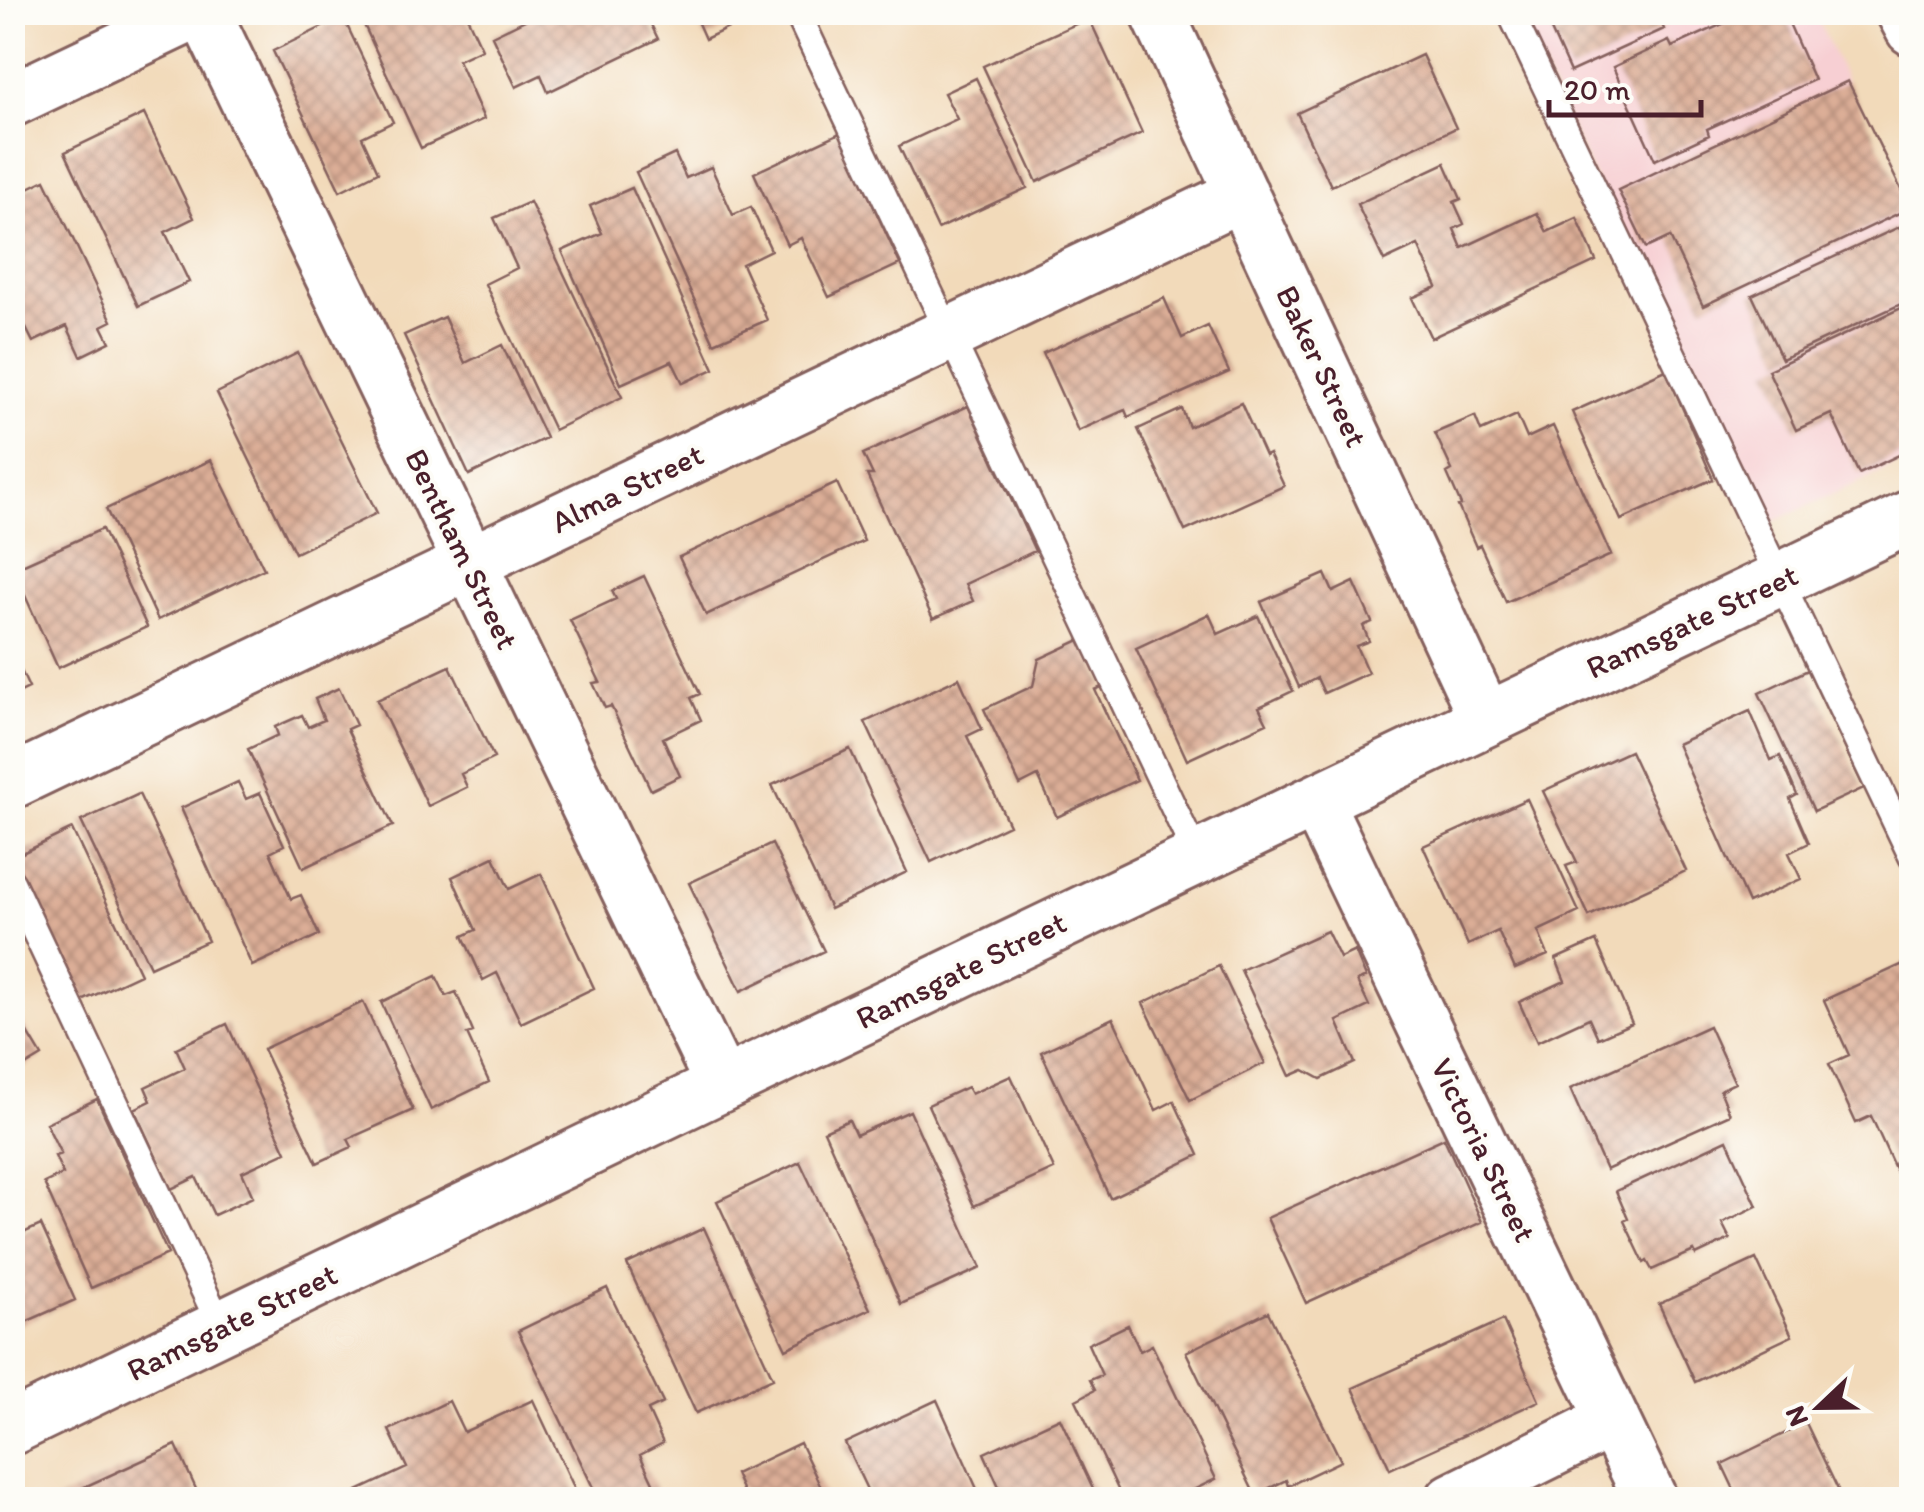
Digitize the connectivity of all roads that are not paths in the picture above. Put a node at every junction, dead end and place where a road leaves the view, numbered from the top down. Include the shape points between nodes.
1 (201, 12) edge
2 (797, 12) edge
3 (1157, 12) edge
4 (1510, 12) edge
5 (1904, 12) edge
6 (1912, 30) edge
7 (12, 100) edge
8 (1242, 194) junction
9 (950, 333) junction
10 (1912, 516) edge
11 (469, 564) junction
12 (1778, 580) junction
13 (1486, 719) junction
14 (12, 782) edge
15 (1316, 801) junction
16 (1912, 856) edge
17 (1197, 857) junction
18 (12, 883) edge
19 (722, 1085) junction
20 (221, 1327) junction
21 (1613, 1420) junction
22 (12, 1428) edge
23 (1452, 1500) edge
24 (1651, 1500) edge

1 - 7 street
1 - 11 street, Bentham Street
2 - 9 lane
3 - 8 street, Baker Street
4 - 12 lane
5 - 6 street
8 - 9 street, Alma Street
8 - 13 street, Baker Street
9 - 11 street, Alma Street
9 - 17 lane
10 - 12 street, Ramsgate Street
11 - 14 street, Alma Street
11 - 19 street, Bentham Street
12 - 13 street, Ramsgate Street
12 - 16 lane
13 - 15 street, Ramsgate Street
15 - 17 street, Ramsgate Street
15 - 21 street, Victoria Street
17 - 19 street, Ramsgate Street
18 - 20 lane
19 - 20 street, Ramsgate Street
20 - 22 street, Ramsgate Street
21 - 23 street
21 - 24 street, Victoria Street

